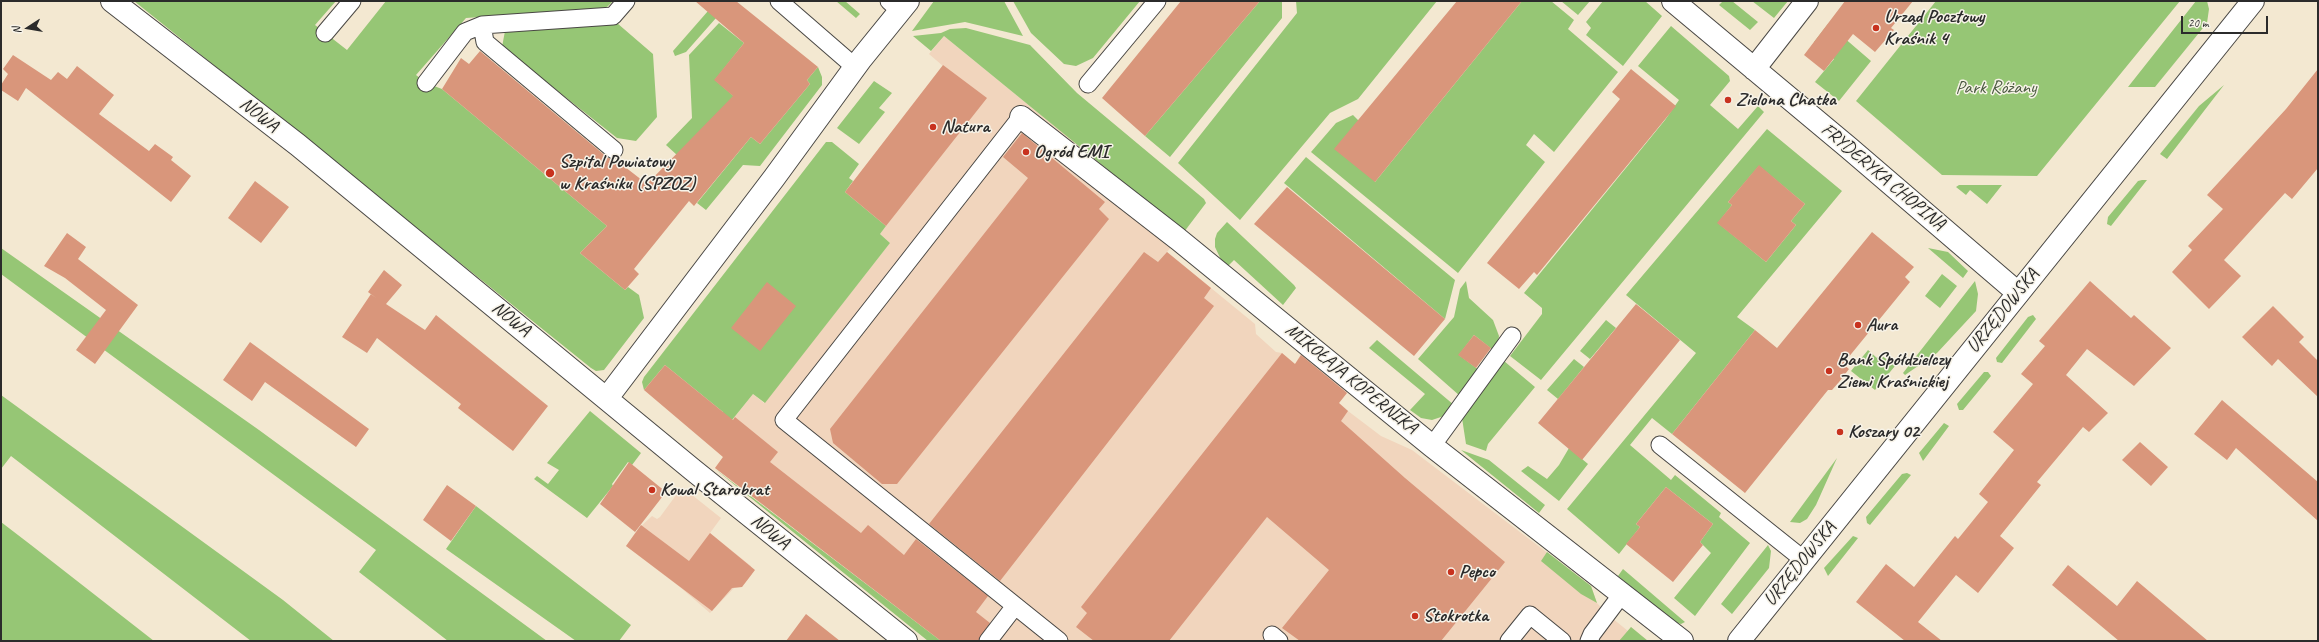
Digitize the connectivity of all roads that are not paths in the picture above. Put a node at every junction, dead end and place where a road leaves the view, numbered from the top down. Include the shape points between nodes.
1 (112, 1) edge
2 (352, 1) edge
3 (626, 1) edge
4 (779, 1) edge
5 (1157, 1) edge
6 (1672, 1) edge
7 (1807, 1) edge
8 (2253, 1) edge
9 (899, 4) edge
10 (482, 25) junction
11 (325, 33) dead end
12 (855, 67) junction
13 (1754, 69) junction
14 (426, 83) dead end
15 (1088, 84) dead end
16 (1021, 116) joint
17 (614, 150) dead end
18 (2018, 294) junction
19 (1512, 336) dead end
20 (607, 398) junction
21 (1660, 445) dead end
22 (1432, 446) junction
23 (1804, 560) junction
24 (1622, 594) junction
25 (1015, 606) junction
26 (906, 641) edge
27 (988, 641) edge
28 (1059, 641) edge
29 (1509, 641) edge
30 (1562, 641) edge
31 (1589, 641) edge
32 (1682, 641) edge
33 (1739, 641) edge

1 - 20 street, NOWA via 298,145
2 - 11 lane
3 - 10 lane via 613,16
4 - 12 lane
5 - 15 lane
6 - 13 street, FRYDERYKA CHOPINA
7 - 13 street
8 - 18 street, URZĘDOWSKA
9 - 12 street
10 - 14 lane via 465,32
10 - 17 lane via 485,42
12 - 20 street
13 - 18 street, FRYDERYKA CHOPINA
16 - 22 street, MIKOŁAJA KOPERNIKA via 1178,239
16 - 25 lane via 784,420
18 - 23 street, URZĘDOWSKA
19 - 22 lane
20 - 26 street, NOWA
21 - 23 lane
22 - 24 street, MIKOŁAJA KOPERNIKA
23 - 33 street, URZĘDOWSKA
24 - 31 lane
24 - 32 street, MIKOŁAJA KOPERNIKA
25 - 27 lane
25 - 28 lane
29 - 30 lane via 1530,615

